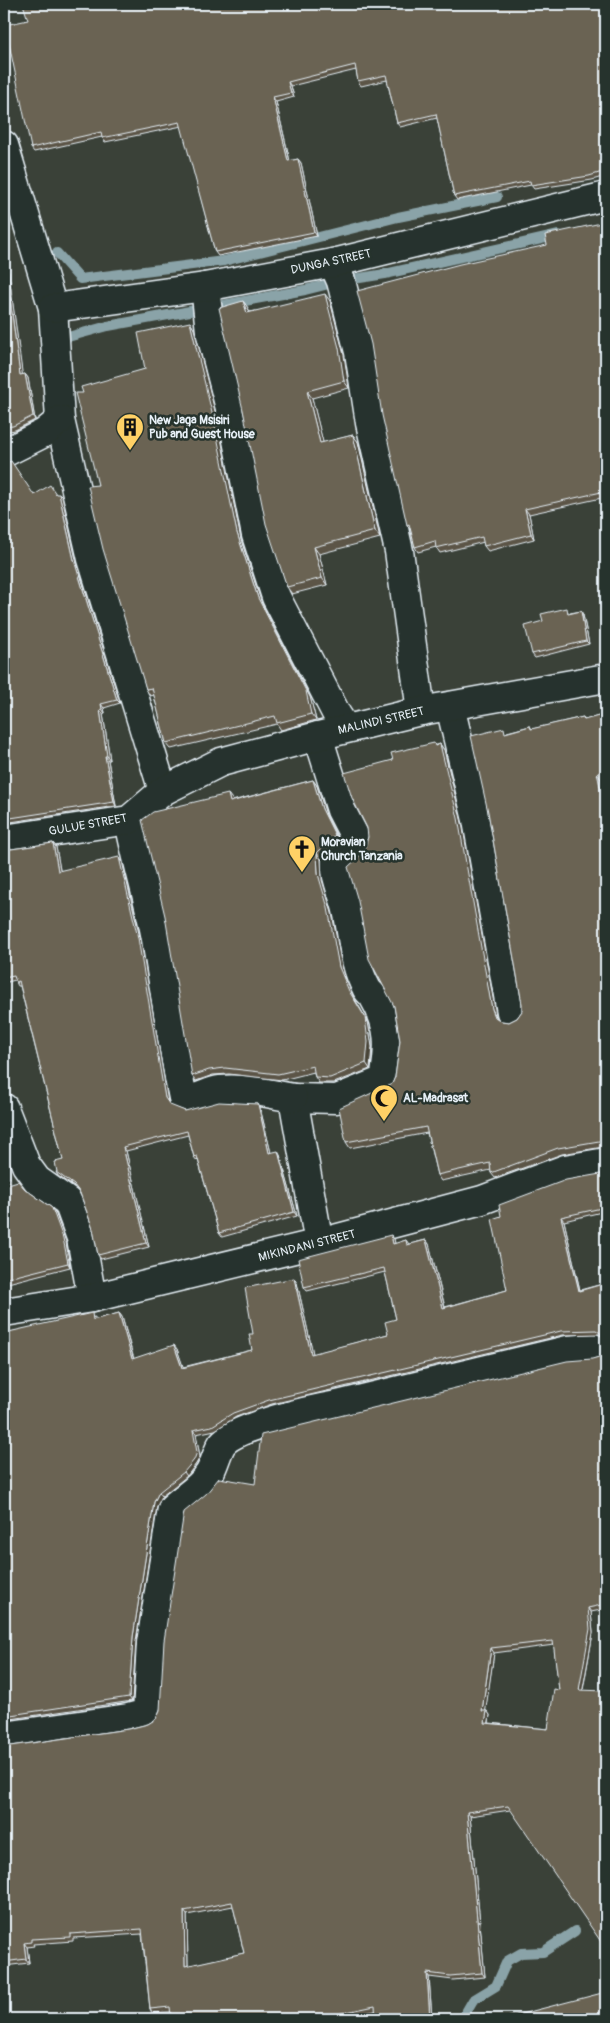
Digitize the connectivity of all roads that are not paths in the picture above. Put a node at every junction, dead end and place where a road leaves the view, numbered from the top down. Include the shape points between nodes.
1 (4, 145) edge
2 (606, 196) edge
3 (332, 263) junction
4 (205, 287) junction
5 (53, 308) junction
6 (60, 420) junction
7 (4, 453) edge
8 (606, 678) edge
9 (450, 706) junction
10 (421, 711) junction
11 (348, 728) junction
12 (318, 736) junction
13 (163, 791) junction
14 (129, 820) junction
15 (4, 839) edge
16 (511, 1012) dead end
17 (293, 1098) junction
18 (4, 1108) edge
19 (606, 1162) edge
20 (319, 1243) junction
21 (92, 1298) junction
22 (4, 1312) edge
23 (593, 1348) dead end
24 (4, 1736) edge

1 - 5 street
2 - 3 street, DUNGA STREET
3 - 4 street, DUNGA STREET
3 - 10 street via 359,352 370,423 399,551
4 - 5 street, DUNGA STREET
4 - 11 street via 210,331 233,420 256,535 276,597 337,715
5 - 6 street
6 - 7 street via 44,433
6 - 13 street via 92,559
8 - 9 street, MALINDI STREET
9 - 10 street, MALINDI STREET
9 - 16 street via 477,820
10 - 11 street, MALINDI STREET
11 - 12 street, MALINDI STREET
12 - 13 street, MALINDI STREET via 221,762
12 - 17 street via 340,806 357,841 356,848 335,866 359,969 380,1010 390,1044 384,1080 337,1099
13 - 14 street, GULUE STREET
14 - 15 street, GULUE STREET
14 - 17 street via 156,938 172,1026 173,1054 183,1098 190,1099 217,1090 250,1089
17 - 20 street
18 - 21 street via 26,1165 37,1180 68,1202 81,1238
19 - 20 street, MIKINDANI STREET via 565,1169 482,1200
20 - 21 street, MIKINDANI STREET
21 - 22 street, MIKINDANI STREET
23 - 24 street via 568,1350 310,1410 246,1429 223,1443 210,1473 197,1489 172,1508 150,1643 147,1713

